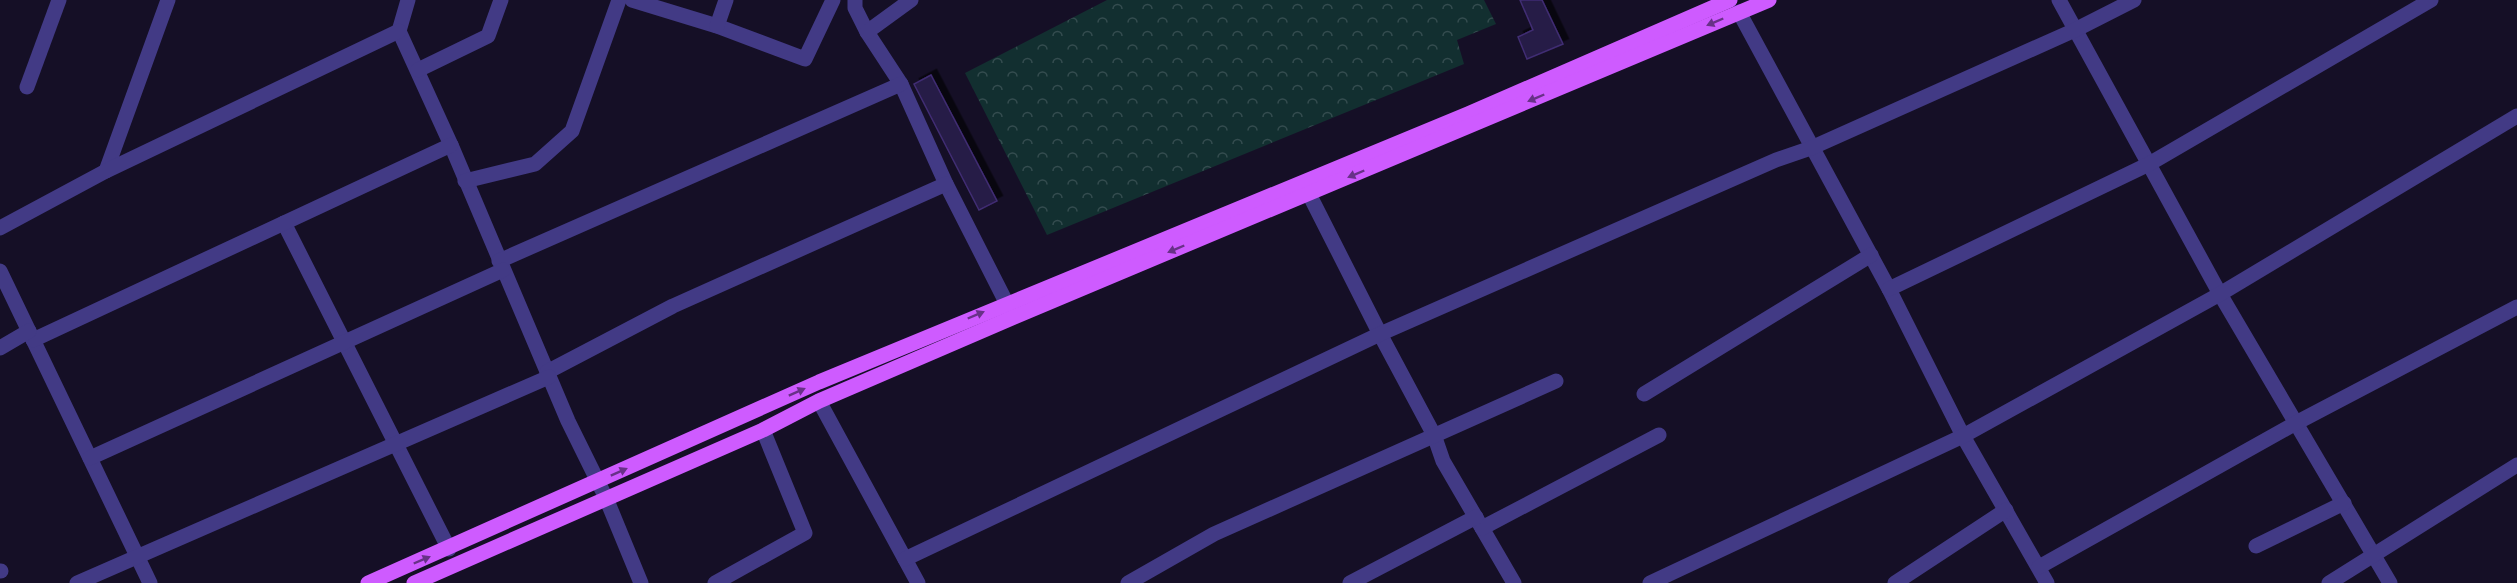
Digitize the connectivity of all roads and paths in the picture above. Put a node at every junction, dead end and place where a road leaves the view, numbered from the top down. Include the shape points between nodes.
1 (59, 0) edge
2 (168, 0) edge
3 (408, 0) edge
4 (501, 0) edge
5 (618, 0) edge
6 (632, 0) edge
7 (726, 0) edge
8 (833, 0) edge
9 (855, 0) edge
10 (911, 0) edge
11 (1769, 0) edge
12 (2059, 0) edge
13 (2134, 0) edge
14 (2431, 0) edge
15 (1735, 6) edge
16 (717, 26) junction
17 (2075, 30) junction
18 (399, 31) junction
19 (867, 32) junction
20 (418, 70) junction
21 (901, 84) junction
22 (27, 87) dead end
23 (2517, 116) edge
24 (451, 145) junction
25 (1811, 148) junction
26 (2149, 164) junction
27 (106, 171) junction
28 (465, 181) junction
29 (946, 183) junction
30 (1309, 194) junction
31 (284, 223) junction
32 (0, 228) edge
33 (1871, 255) junction
34 (501, 266) junction
35 (0, 271) edge
36 (1889, 289) junction
37 (2220, 294) junction
38 (1006, 302) junction
39 (2517, 307) edge
40 (1380, 334) junction
41 (31, 336) junction
42 (346, 342) junction
43 (0, 348) edge
44 (548, 375) junction
45 (1556, 381) dead end
46 (1644, 394) dead end
47 (819, 401) junction
48 (2296, 423) junction
49 (763, 430) junction
50 (1434, 435) junction
51 (1659, 435) dead end
52 (1963, 436) junction
53 (397, 442) junction
54 (90, 458) junction
55 (2517, 465) edge
56 (598, 482) junction
57 (606, 498) junction
58 (2344, 502) junction
59 (2006, 510) junction
60 (1479, 523) junction
61 (2256, 546) dead end
62 (449, 549) junction
63 (2375, 554) junction
64 (137, 557) junction
65 (905, 560) junction
66 (2039, 567) junction
67 (77, 583) edge
68 (150, 583) edge
69 (368, 583) edge
70 (414, 583) edge
71 (641, 583) edge
72 (715, 583) edge
73 (918, 583) edge
74 (1128, 583) edge
75 (1350, 583) edge
76 (1514, 583) edge
77 (1650, 583) edge
78 (1895, 583) edge
79 (2047, 583) edge
80 (2330, 583) edge
81 (2390, 583) edge

1 - 22 street
2 - 27 street
3 - 18 street
4 - 20 street via 488,36
5 - 28 street via 572,131 536,164
6 - 16 street
7 - 16 street
8 - 16 street via 805,59
9 - 19 street
10 - 19 street
11 - 15 main road
12 - 17 street
13 - 17 street
14 - 26 street
15 - 25 street
15 -> 30 main road
15 - 38 main road
17 - 25 street
17 - 26 street
18 - 20 street
18 - 27 street
19 - 21 street
20 - 24 street
21 - 29 street
21 - 34 street
23 - 37 street
24 - 28 street
24 - 31 street
25 - 33 street
25 - 40 street via 1776,159
26 - 36 street
26 - 37 street
27 - 32 street
28 - 34 street
29 - 38 street
29 - 44 street via 673,306
30 - 40 street
30 -> 47 main road
31 - 41 street
31 - 42 street
33 - 36 street
33 - 46 street
34 - 42 street
34 - 44 street
35 - 41 street
36 - 52 street
37 - 48 street
37 - 52 street
56 -> 38 main road
39 - 48 street
40 - 50 street
40 - 65 street
41 - 43 street
41 - 54 street
42 - 53 street
42 - 54 street
44 - 53 street
44 - 56 street
45 - 50 street
47 - 49 main road
47 - 65 street
48 - 58 street
48 - 66 street
49 - 57 main road
49 - 72 street via 805,532
50 - 60 street via 1443,461
50 - 74 street via 1214,534
51 - 60 street
52 - 59 street
52 - 77 street
53 - 62 street
53 - 64 street
54 - 64 street
55 - 63 street
56 - 57 street
56 - 62 main road
57 - 70 main road
57 - 71 street
58 - 61 street
58 - 63 street
59 - 66 street
59 - 78 street
60 - 75 street
60 - 76 street
69 -> 62 main road
63 - 80 street
63 - 81 street
64 - 67 street
64 - 68 street
65 - 73 street
66 - 79 street

